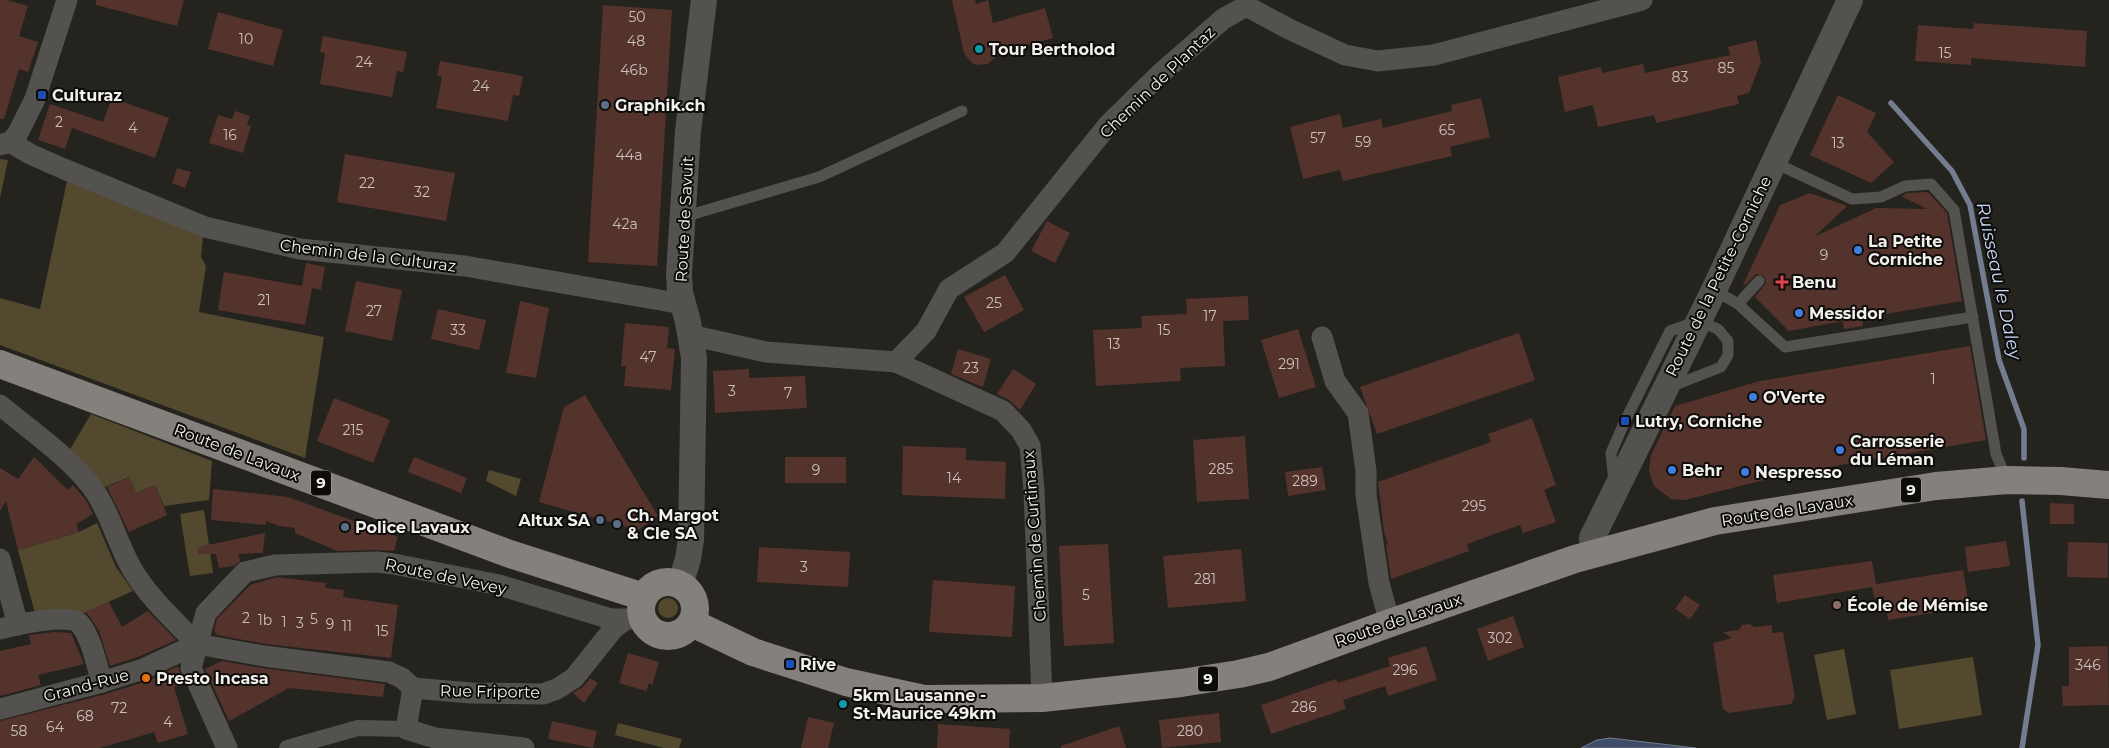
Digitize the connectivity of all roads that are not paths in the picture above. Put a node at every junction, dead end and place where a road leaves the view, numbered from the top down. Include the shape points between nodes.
1 (67, 0) edge
2 (704, 0) edge
3 (1642, 0) edge
4 (1850, 0) edge
5 (1242, 3) edge
6 (962, 112) dead end
7 (5, 144) edge
8 (1773, 162) junction
9 (683, 217) junction
10 (1759, 281) dead end
11 (1714, 290) junction
12 (683, 304) junction
13 (1738, 304) junction
14 (1973, 318) junction
15 (1698, 321) junction
16 (690, 334) junction
17 (1322, 337) dead end
18 (896, 362) junction
19 (0, 364) edge
20 (1664, 389) junction
21 (0, 405) edge
22 (2007, 480) junction
23 (2109, 485) edge
24 (1615, 492) junction
25 (1593, 554) junction
26 (0, 559) edge
27 (680, 585) junction
28 (637, 612) junction
29 (692, 623) junction
30 (1390, 623) junction
31 (9, 627) edge
32 (197, 644) junction
33 (102, 682) junction
34 (413, 688) junction
35 (1042, 698) junction
36 (0, 709) edge
37 (406, 729) junction
38 (227, 748) edge
39 (287, 748) edge
40 (524, 748) edge

1 - 7 street via 35,99 19,132
2 - 9 street, Route de Savuit via 688,131
3 - 5 street, Chemin de Plantaz via 1434,55 1378,61 1345,55
4 - 8 street, Route de la Petite-Corniche
5 - 18 street, Chemin de Plantaz via 1160,74 1108,125 1005,253 949,289 926,331
6 - 9 lane via 818,178
7 - 12 street, Chemin de la Culturaz via 205,227 300,249 465,266
8 - 11 street, Route de la Petite-Corniche
8 - 14 lane via 1852,199 1881,197 1905,186 1931,184 1954,210
9 - 12 street, Route de Savuit via 679,274
10 - 13 lane
11 - 13 lane
11 - 15 street, Route de la Petite-Corniche
12 - 16 street, Route de Savuit
13 - 14 lane via 1785,347
14 - 22 lane via 1996,454
15 - 20 street, Route de la Petite-Corniche
15 - 20 lane via 1718,329 1728,341 1728,355 1721,367
15 - 24 lane via 1670,331 1624,421 1611,453
16 - 18 street via 766,352
16 - 27 street, Route de Savuit via 694,373 691,540
17 - 30 street via 1335,381 1358,413 1379,584
18 - 35 street, Chemin de Curtinaux via 1002,411 1021,430 1030,446
19 - 28 main road, Route de Lavaux / 9 via 507,553
20 - 24 street, Route de la Petite-Corniche
21 - 32 street via 84,477 96,493 144,586
22 - 23 main road, Route de Lavaux / 9 via 2061,480
22 - 25 main road, Route de Lavaux / 9 via 1936,486 1715,521
24 - 25 street, Route de la Petite-Corniche via 1592,538
25 - 30 main road, Route de Lavaux / 9
26 - 31 street
27 - 28 main road via 656,585
27 - 29 main road via 692,597 695,614
28 - 29 main road via 654,632 670,636 679,634
28 - 32 street, Route de Vevey via 611,619 500,585 394,564 274,565 246,572 206,613
28 - 34 street, Rue Friporte via 614,628 574,678 543,694
29 - 35 main road, Route de Lavaux / 9 via 753,652 846,682 924,699
30 - 35 main road, Route de Lavaux / 9 via 1239,674
31 - 33 street via 73,619 87,636
32 - 33 street, Grand-Rue via 144,669
32 - 34 street via 389,672
32 - 38 street, Route de Vevey via 191,668
33 - 36 street, Grand-Rue
34 - 37 street
37 - 39 street via 358,728
37 - 40 street via 435,738

